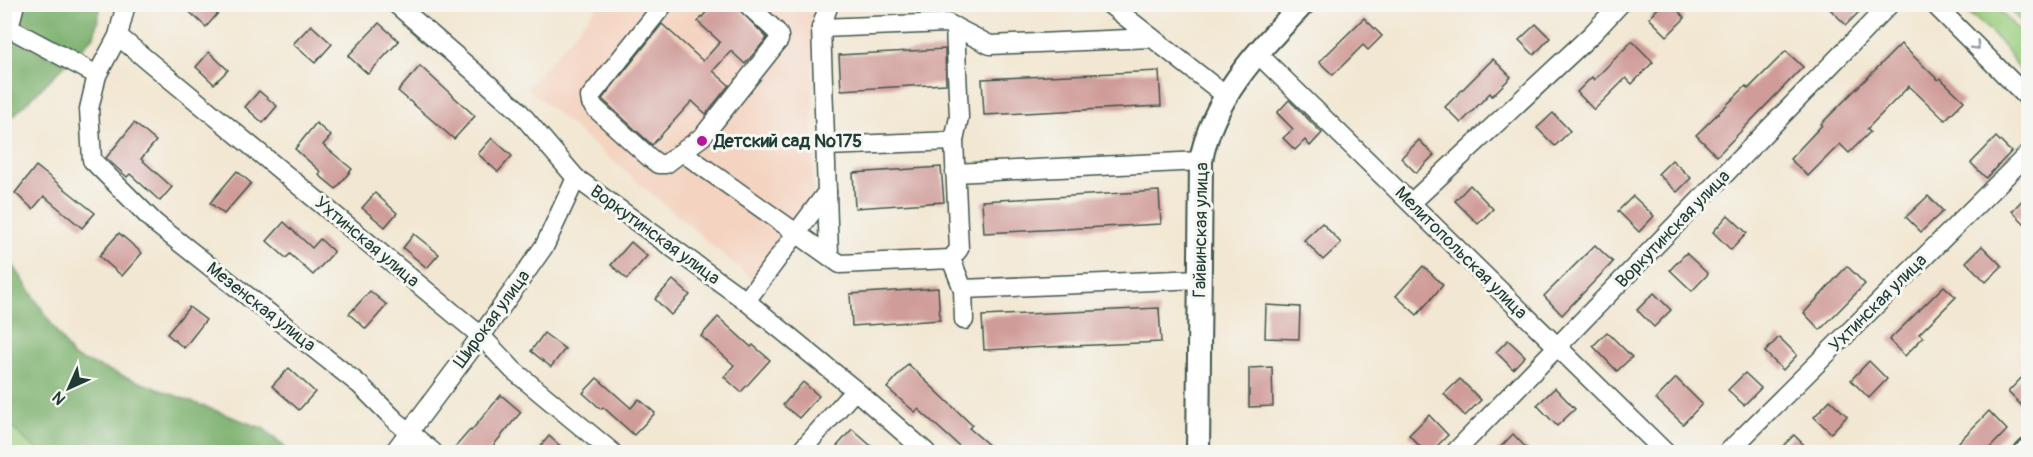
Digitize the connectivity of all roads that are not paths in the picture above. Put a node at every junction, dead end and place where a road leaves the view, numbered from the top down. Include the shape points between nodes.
1 (15, 4) edge
2 (126, 4) edge
3 (396, 4) edge
4 (664, 4) edge
5 (747, 4) edge
6 (829, 4) edge
7 (1109, 4) edge
8 (1303, 4) edge
9 (1620, 4) edge
10 (1890, 4) edge
11 (1934, 4) edge
12 (955, 27) junction
13 (821, 28) junction
14 (118, 36) junction
15 (1152, 38) junction
16 (1257, 53) junction
17 (97, 75) junction
18 (1225, 95) junction
19 (2028, 98) edge
20 (954, 141) junction
21 (826, 146) junction
22 (682, 152) junction
23 (2028, 154) edge
24 (1201, 162) junction
25 (955, 173) junction
26 (576, 178) junction
27 (827, 192) junction
28 (1411, 203) junction
29 (797, 232) junction
30 (830, 256) junction
31 (951, 259) junction
32 (1200, 279) junction
33 (963, 290) junction
34 (746, 301) junction
35 (964, 320) dead end
36 (481, 336) junction
37 (1557, 348) junction
38 (855, 390) junction
39 (408, 431) junction
40 (2028, 447) edge
41 (394, 453) edge
42 (433, 453) edge
43 (612, 453) edge
44 (800, 453) edge
45 (926, 453) edge
46 (1198, 453) edge
47 (1455, 453) edge
48 (1665, 453) edge
49 (1728, 453) edge
50 (2022, 453) edge

1 - 17 street via 9,28
2 - 14 street
3 - 26 street, Воркутинская улица via 517,109
4 - 22 street via 590,97 591,103 658,164 666,164
5 - 22 street via 776,31 779,40 703,136
6 - 13 street
7 - 15 street
8 - 16 main road, Гайвинская улица
9 - 28 street
10 - 37 street, Воркутинская улица
11 -> 19 street
12 - 13 street via 947,23
12 - 15 street via 990,45
12 - 20 street via 959,117
13 - 21 street
14 - 17 street
14 - 36 street, Ухтинская улица
15 - 18 street
16 - 18 main road, Гайвинская улица
16 - 28 street, Мелитопольская улица
17 - 39 street, Мезенская улица via 89,109 92,160 155,223 360,385
18 - 24 main road, Гайвинская улица via 1204,141
20 - 21 street
20 - 25 street
21 - 27 street
22 - 29 street
23 - 49 street, Ухтинская улица
24 - 25 street
24 - 32 main road, Гайвинская улица
25 - 31 street via 959,249
26 - 34 street, Воркутинская улица
26 - 36 street, Широкая улица via 546,245
27 - 29 street
27 - 30 street
28 - 37 street, Мелитопольская улица
29 - 30 street
29 - 34 street
30 - 31 street via 840,264
31 - 33 street
32 - 33 street
32 - 46 main road, Гайвинская улица
33 - 35 street
34 - 38 street, Воркутинская улица
36 - 39 street, Широкая улица
36 - 43 street, Ухтинская улица via 513,370
37 - 47 street, Воркутинская улица
37 - 48 street, Мелитопольская улица
38 - 44 street
38 - 45 street, Воркутинская улица
39 - 41 street, Широкая улица
39 - 42 street, Мезенская улица
40 - 50 street

